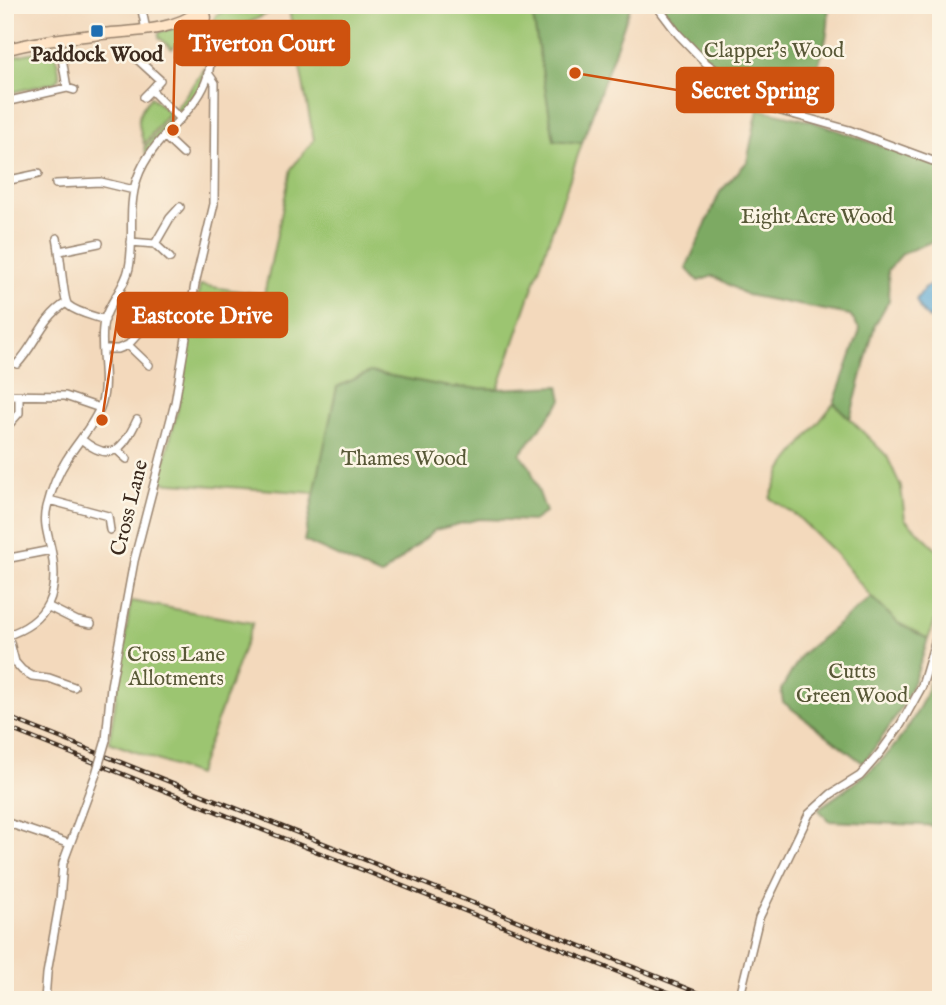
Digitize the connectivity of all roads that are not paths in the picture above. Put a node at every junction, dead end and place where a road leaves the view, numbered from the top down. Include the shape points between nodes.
1 (141, 5) edge
2 (656, 5) edge
3 (202, 14) edge
4 (146, 30) junction
5 (59, 40) junction
6 (5, 50) edge
7 (137, 59) dead end
8 (208, 74) junction
9 (151, 90) junction
10 (144, 97) dead end
11 (5, 102) edge
12 (180, 119) junction
13 (164, 136) junction
14 (183, 154) dead end
15 (941, 164) edge
16 (38, 174) dead end
17 (5, 181) edge
18 (56, 184) dead end
19 (134, 190) junction
20 (180, 207) dead end
21 (57, 238) dead end
22 (131, 242) junction
23 (99, 243) dead end
24 (155, 244) junction
25 (60, 251) junction
26 (170, 258) dead end
27 (66, 303) junction
28 (158, 312) dead end
29 (105, 320) junction
30 (128, 345) junction
31 (104, 349) junction
32 (17, 364) dead end
33 (149, 365) dead end
34 (5, 395) edge
35 (19, 396) junction
36 (100, 408) junction
37 (137, 420) dead end
38 (5, 429) edge
39 (81, 439) junction
40 (117, 450) junction
41 (127, 459) dead end
42 (49, 500) junction
43 (110, 530) dead end
44 (51, 550) junction
45 (5, 559) edge
46 (47, 606) junction
47 (941, 622) edge
48 (91, 624) dead end
49 (6, 636) edge
50 (74, 687) dead end
51 (5, 822) edge
52 (71, 844) junction
53 (740, 998) edge
54 (46, 1000) edge

1 - 4 street
2 - 15 street via 706,63 764,106 849,130
3 - 4 street
3 - 8 street, Cross Lane via 209,44
4 - 5 street
5 - 6 street
5 - 11 street via 70,89
7 - 9 street via 160,80
8 - 12 street via 197,101
8 - 52 street, Cross Lane, bridge via 215,83 214,204 175,403 134,561 106,740
9 - 10 street
9 - 12 street
12 - 13 street
13 - 14 street
13 - 19 street via 142,167
16 - 17 street
18 - 19 street via 101,182
19 - 22 street
20 - 24 street
21 - 25 street
22 - 24 street
22 - 29 street via 125,282
23 - 25 street
24 - 26 street
25 - 27 street
27 - 29 street
27 - 32 street via 48,318
28 - 30 street
29 - 31 street
30 - 31 street
30 - 33 street
31 - 36 street
34 - 35 street
35 - 36 street via 65,396
35 - 38 street via 19,413
36 - 39 street
37 - 40 street
39 - 40 street via 98,451
39 - 42 street via 65,461
40 - 41 street
42 - 43 street via 108,516
42 - 44 street via 45,519
44 - 45 street
44 - 46 street via 55,578
46 - 48 street
46 - 49 street via 35,621
47 - 53 street via 922,686 901,724 860,776 809,814 764,905
49 - 50 street via 22,670
51 - 52 street
52 - 54 street, Cross Lane via 63,863

